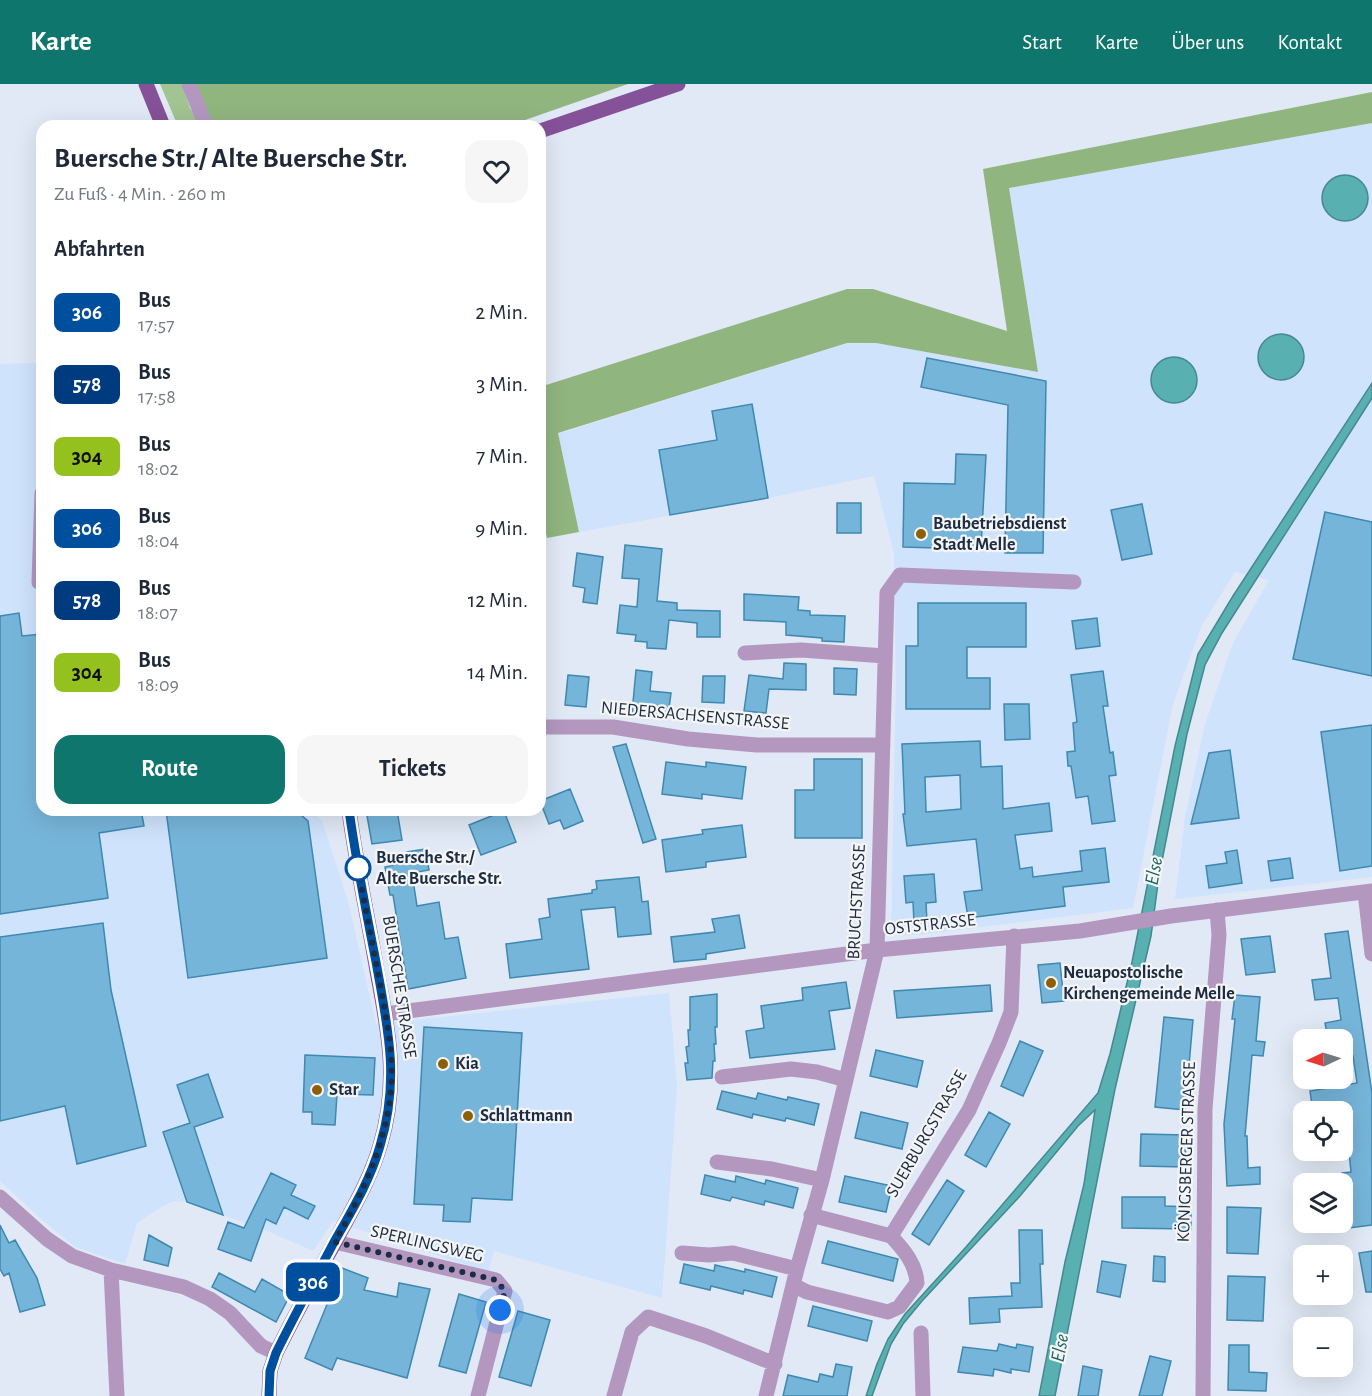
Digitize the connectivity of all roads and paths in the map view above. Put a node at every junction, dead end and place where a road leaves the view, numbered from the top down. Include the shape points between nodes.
1 (146, 84) edge
2 (189, 84) edge
3 (678, 84) edge
4 (161, 120) edge
5 (204, 120) edge
6 (546, 129) edge
7 (1074, 582) dead end
8 (745, 653) dead end
9 (885, 656) junction
10 (546, 727) edge
11 (883, 745) junction
12 (350, 816) edge
13 (1369, 892) edge
14 (1217, 910) junction
15 (1014, 936) junction
16 (877, 950) junction
17 (1372, 954) edge
18 (385, 1014) junction
19 (722, 1077) dead end
20 (846, 1080) junction
21 (717, 1162) dead end
22 (822, 1180) junction
23 (0, 1197) edge
24 (811, 1215) junction
25 (891, 1236) junction
26 (335, 1242) junction
27 (682, 1253) dead end
28 (797, 1269) junction
29 (111, 1270) junction
30 (793, 1285) junction
31 (921, 1333) dead end
32 (276, 1353) junction
33 (775, 1364) junction
34 (117, 1396) edge
35 (269, 1396) edge
36 (478, 1396) edge
37 (614, 1396) edge
38 (766, 1396) edge
39 (922, 1396) edge
40 (1203, 1396) edge

1 - 4 main road
2 - 5 street
3 - 6 main road
7 - 9 street, BRUCHSTRASSE via 900,575 887,593
8 - 9 street via 801,650
9 - 11 street, BRUCHSTRASSE
10 - 11 street, NIEDERSACHSENSTRASSE via 613,727 757,745
11 - 16 street, BRUCHSTRASSE
12 - 18 main road, BUERSCHE STRASSE
13 - 14 street, OSTSTRASSE
13 - 17 street
14 - 15 street, OSTSTRASSE via 1080,931
14 - 40 street, KÖNIGSBERGER STRASSE via 1205,1109
15 - 16 street, OSTSTRASSE
15 - 25 street, SUERBURGSTRASSE via 1011,1012 999,1043 969,1110
16 - 18 street, OSTSTRASSE
16 - 20 street, BRUCHSTRASSE
18 - 26 main road, BUERSCHE STRASSE via 392,1065 385,1125 365,1187
19 - 20 street via 791,1069
20 - 22 street, BRUCHSTRASSE
21 - 22 street via 772,1168
22 - 24 street, BRUCHSTRASSE
23 - 29 street via 72,1256
24 - 25 street
24 - 28 street, BRUCHSTRASSE
25 - 30 street via 917,1273 917,1283 899,1307 888,1312
26 - 32 main road, BUERSCHE STRASSE
26 - 36 street, SPERLINGSWEG via 496,1280 505,1291
27 - 28 street via 733,1253
28 - 30 street, BRUCHSTRASSE
29 - 32 street via 184,1287 210,1299 230,1313 261,1346
29 - 34 street
30 - 33 street, BRUCHSTRASSE
31 - 39 street
32 - 35 main road, BUERSCHE STRASSE via 270,1371
33 - 37 street via 648,1317 633,1332
33 - 38 street, BRUCHSTRASSE

